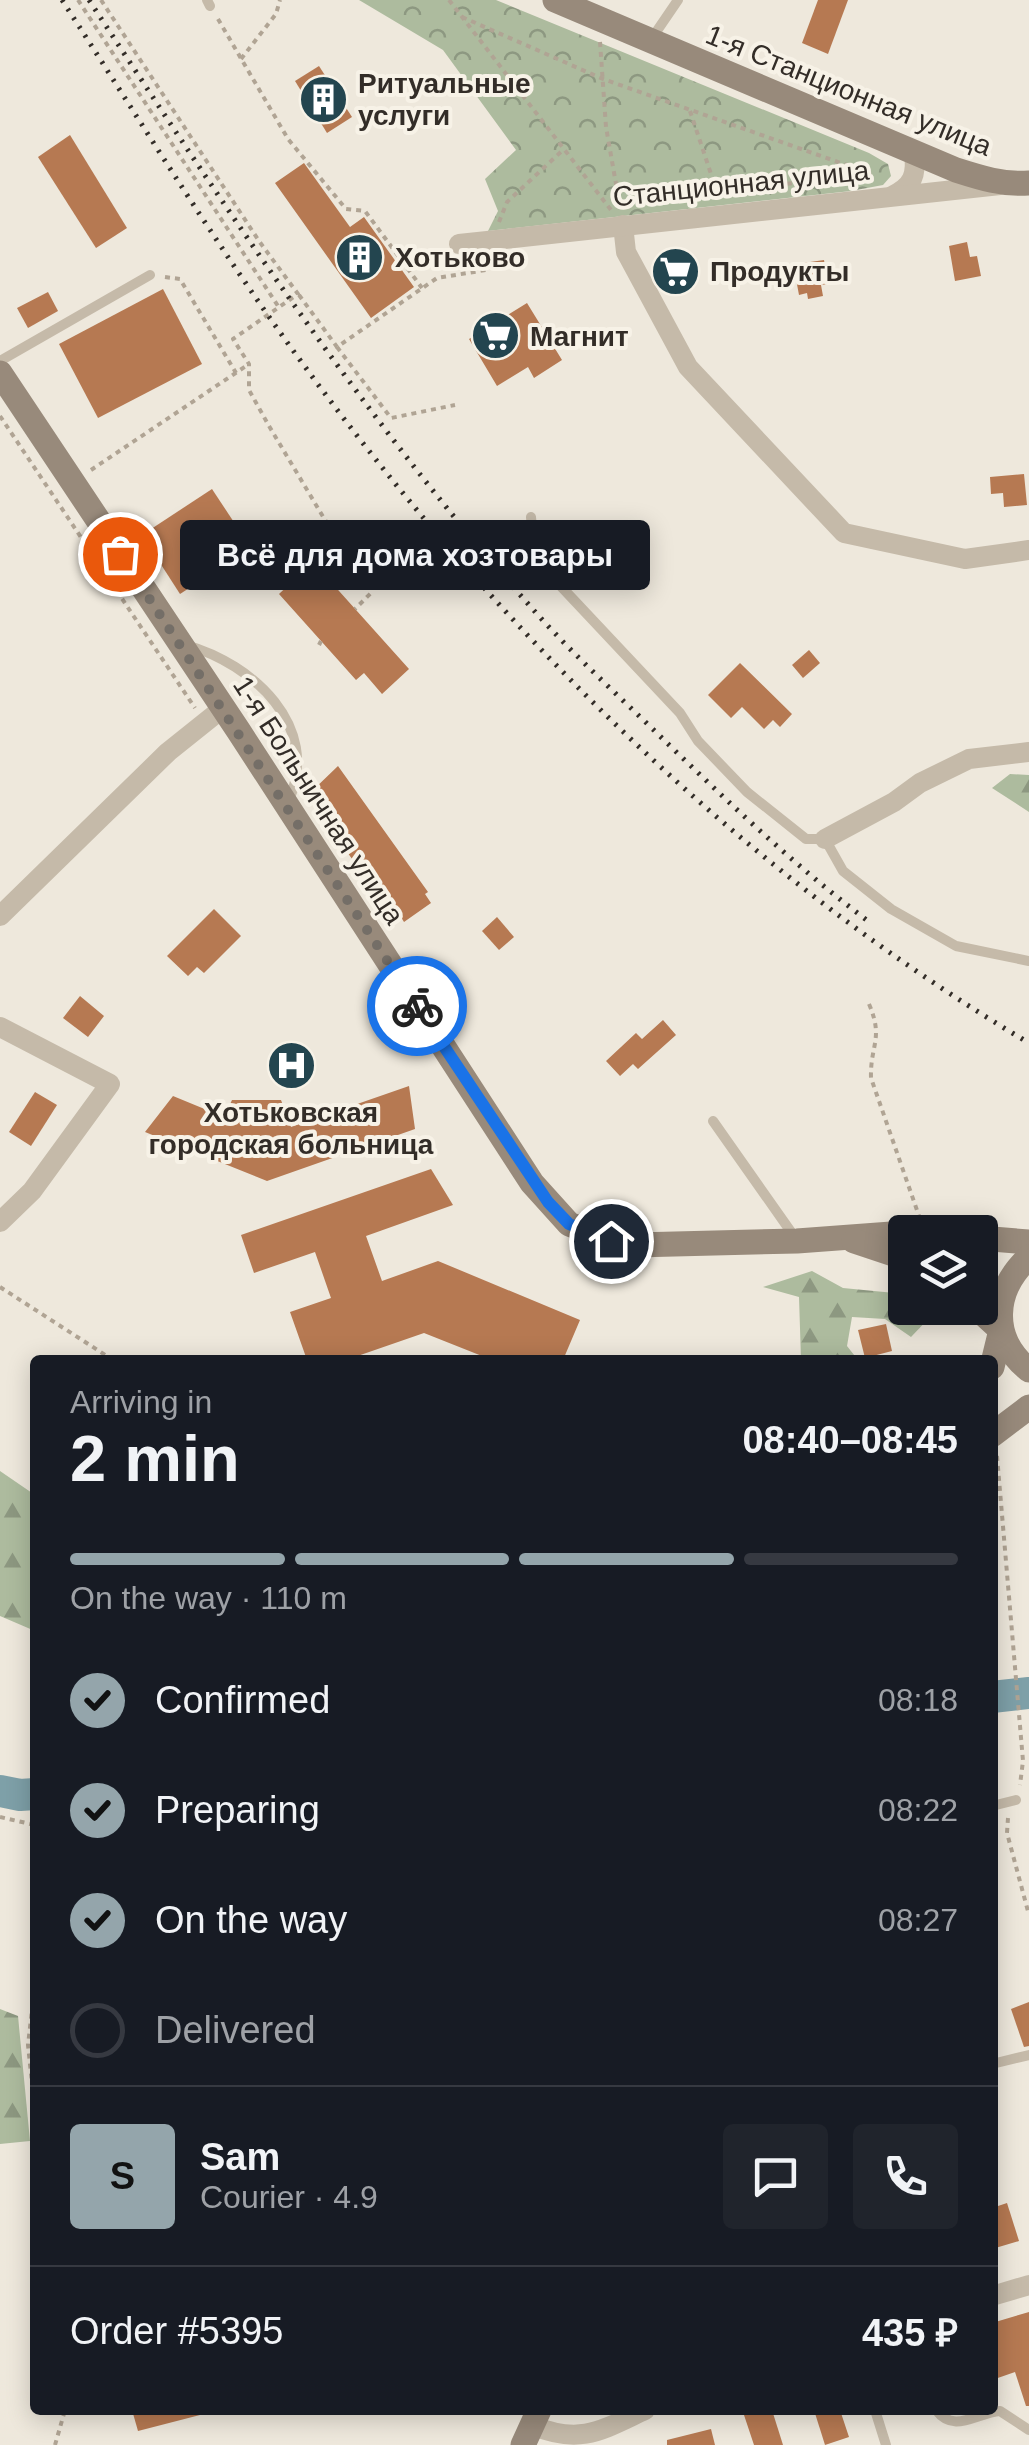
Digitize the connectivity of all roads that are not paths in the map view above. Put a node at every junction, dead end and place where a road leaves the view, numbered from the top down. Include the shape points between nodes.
1 (555, 0) edge
2 (678, 0) edge
3 (650, 40) junction
4 (914, 152) junction
5 (1021, 184) edge
6 (890, 197) junction
7 (623, 226) junction
8 (459, 244) dead end
9 (150, 276) road end
10 (0, 360) edge
11 (0, 373) edge
12 (531, 516) dead end
13 (1029, 550) edge
14 (180, 644) junction
15 (214, 715) junction
16 (1029, 752) edge
17 (287, 806) junction
18 (824, 839) junction
19 (0, 916) edge
20 (1029, 961) edge
21 (0, 1027) edge
22 (713, 1120) dead end
23 (0, 1222) edge
24 (888, 1234) edge
25 (998, 1236) edge
26 (844, 1238) junction
27 (797, 1240) junction
28 (1029, 1242) edge
29 (888, 1252) edge
30 (1029, 1257) edge
31 (996, 1325) edge
32 (1001, 1330) junction
33 (995, 1355) edge
34 (1029, 1370) edge
35 (1029, 1407) edge
36 (998, 1430) edge
37 (1016, 1800) dead end
38 (998, 1804) edge
39 (1029, 2055) edge
40 (998, 2063) edge
41 (1029, 2285) edge
42 (998, 2294) edge
43 (998, 2412) edge
44 (633, 2415) edge
45 (877, 2415) edge
46 (940, 2415) edge
47 (986, 2415) edge
48 (532, 2427) edge
49 (1029, 2430) edge
50 (886, 2445) edge

1 - 3 main road, 1-я Станционная улица
2 - 3 lane
3 - 4 main road, 1-я Станционная улица
4 - 5 main road, 1-я Станционная улица via 987,180
4 - 6 street via 916,172 908,188
5 - 6 street, Станционная улица
6 - 7 street, Станционная улица
7 - 8 street, Станционная улица
7 - 13 street via 626,252 688,367 844,533 965,559
9 - 10 lane
11 - 14 main road, 1-я Больничная улица
12 - 18 lane via 534,550 555,580 680,713 698,741 806,839
14 - 15 main road, 1-я Больничная улица
14 - 17 lane via 228,660 276,703 299,766
15 - 17 main road, 1-я Больничная улица
15 - 19 street
16 - 18 street via 969,759
17 - 27 main road, 1-я Больничная улица via 532,1183 569,1224 636,1246
18 - 20 lane via 843,871 892,909 956,946
21 - 23 street via 110,1084 32,1191
22 - 27 lane
24 - 26 main road, 1-я Больничная улица
25 - 28 main road
26 - 27 main road, 1-я Больничная улица
26 - 29 main road
30 - 32 main road via 1004,1289
31 - 32 main road
32 - 33 main road
32 - 34 main road
35 - 36 main road
37 - 38 lane
39 - 40 lane
41 - 42 street
43 - 49 lane
44 - 48 street via 570,2438
45 - 50 lane
46 - 47 lane via 958,2423

